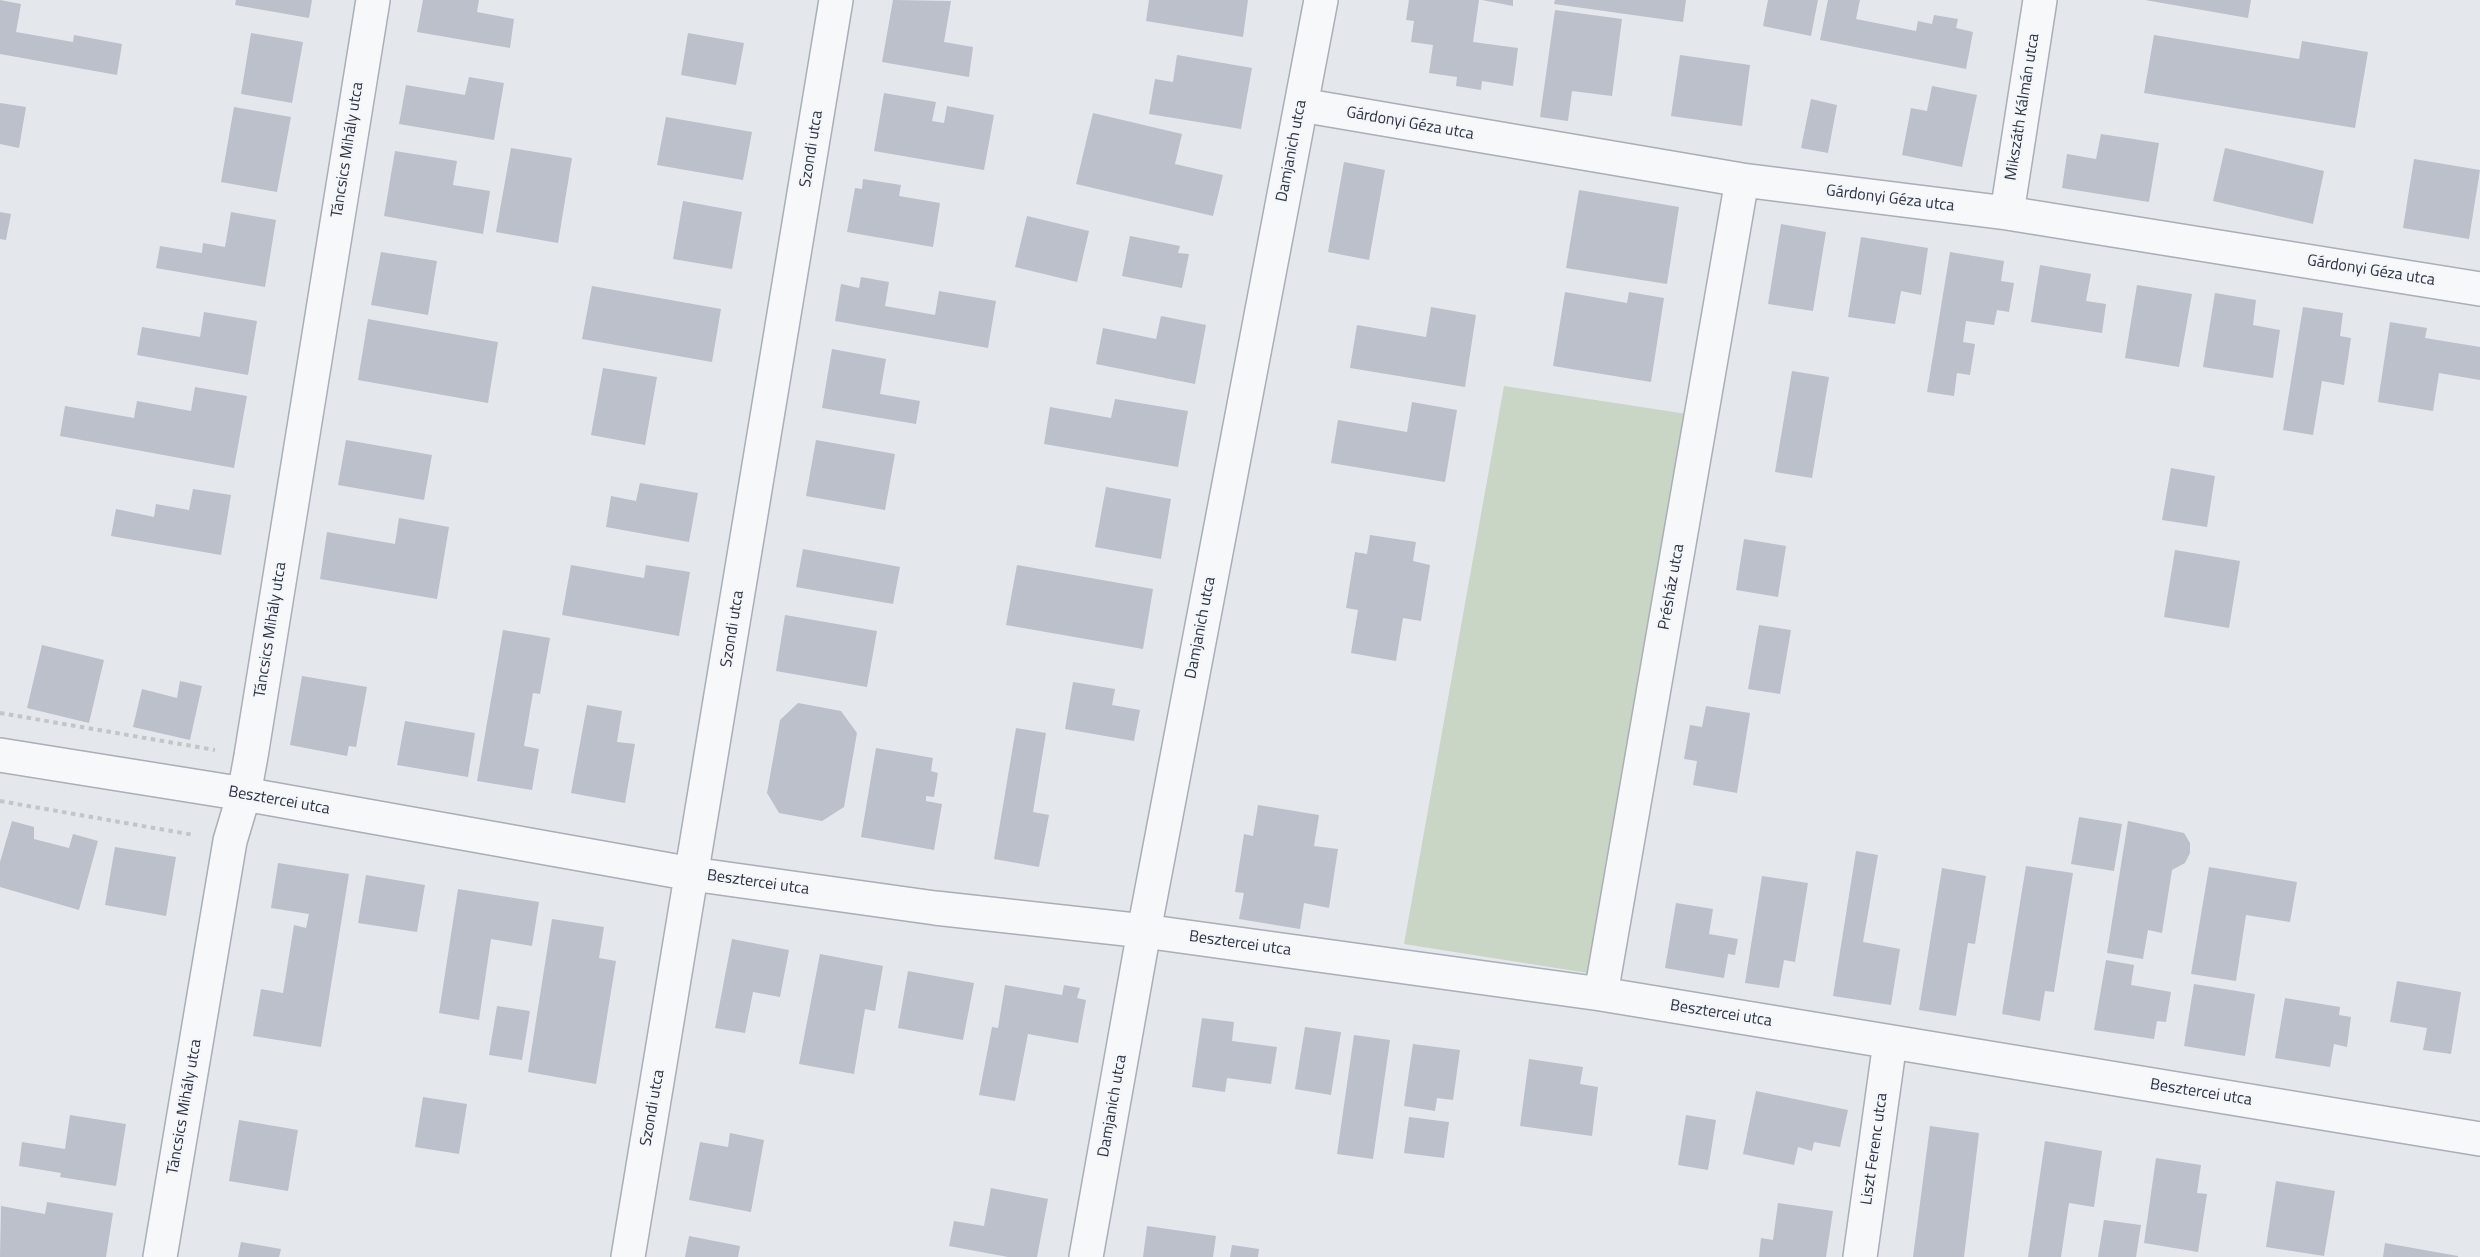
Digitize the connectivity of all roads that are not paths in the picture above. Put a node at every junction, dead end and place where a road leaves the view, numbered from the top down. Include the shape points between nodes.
1 (373, 0) edge
2 (836, 0) edge
3 (1321, 0) edge
4 (2040, 0) edge
5 (1301, 105) junction
6 (1742, 180) junction
7 (2007, 213) junction
8 (2480, 289) edge
9 (0, 754) edge
10 (244, 794) junction
11 (692, 874) junction
12 (1144, 931) junction
13 (1601, 994) junction
14 (1890, 1042) junction
15 (2480, 1139) edge
16 (160, 1257) edge
17 (628, 1257) edge
18 (1086, 1257) edge
19 (1860, 1257) edge

1 - 10 street, Táncsics Mihály utca
2 - 11 street, Szondi utca
3 - 5 street, Damjanich utca
4 - 7 street, Mikszáth Kálmán utca
5 - 6 street, Gárdonyi Géza utca
5 - 12 street, Damjanich utca
6 - 7 street, Gárdonyi Géza utca
6 - 13 street, Présház utca
7 - 8 street, Gárdonyi Géza utca
9 - 10 street, Besztercei utca
10 - 11 street, Besztercei utca
10 - 16 street, Táncsics Mihály utca via 230,842
11 - 12 street, Besztercei utca via 935,908
11 - 17 street, Szondi utca
12 - 13 street, Besztercei utca
12 - 18 street, Damjanich utca
13 - 14 street, Besztercei utca
14 - 15 street, Besztercei utca
14 - 19 street, Liszt Ferenc utca

